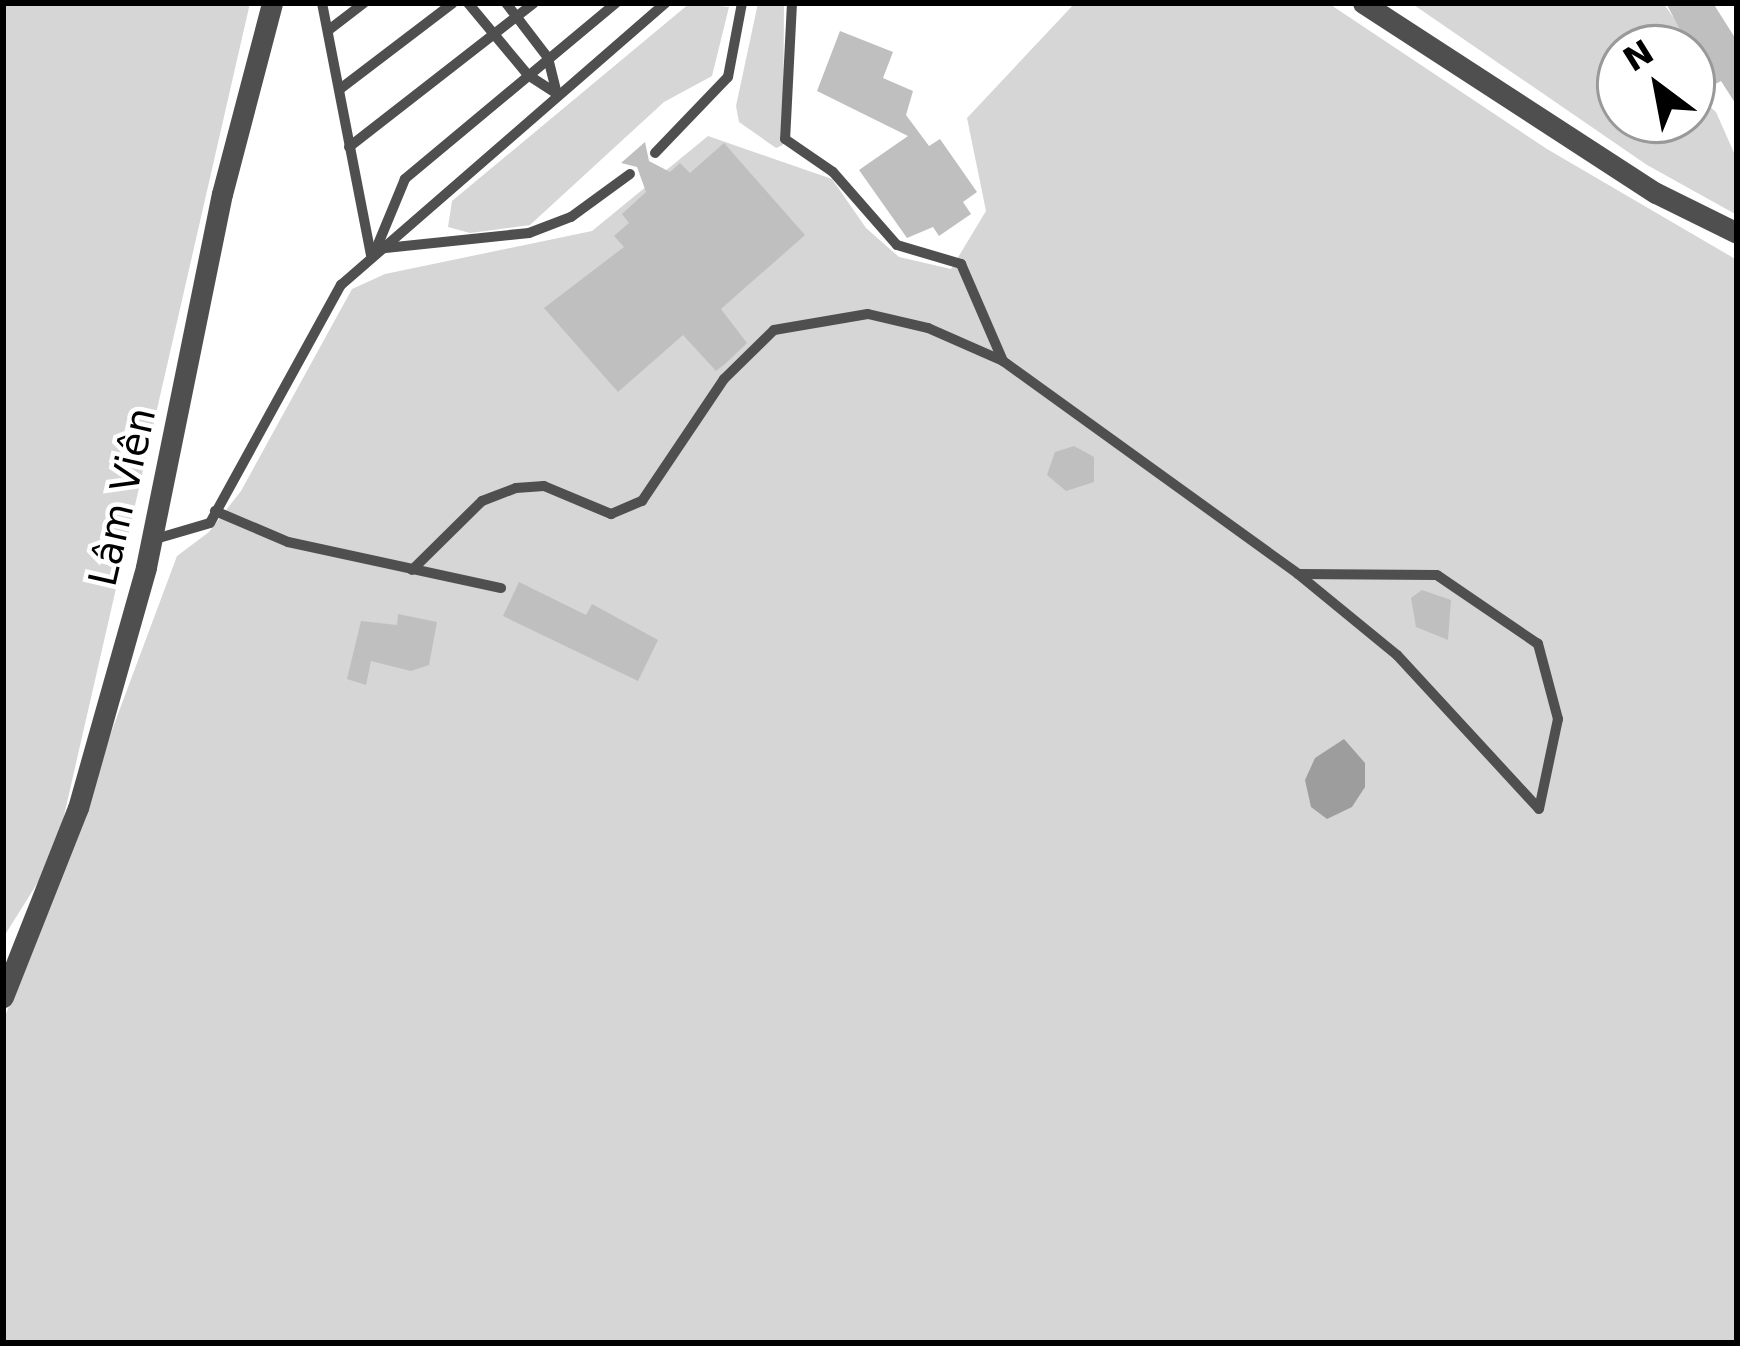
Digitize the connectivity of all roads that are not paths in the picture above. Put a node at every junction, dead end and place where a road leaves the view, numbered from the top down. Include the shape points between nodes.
1 (272, 3) edge
2 (322, 3) edge
3 (364, 3) edge
4 (453, 3) edge
5 (468, 3) edge
6 (506, 3) edge
7 (534, 3) edge
8 (616, 3) edge
9 (665, 3) edge
10 (742, 3) edge
11 (792, 3) edge
12 (1363, 3) edge
13 (517, 17) junction
14 (330, 29) junction
15 (494, 35) junction
16 (548, 58) junction
17 (528, 75) junction
18 (340, 89) junction
19 (557, 94) junction
20 (349, 147) junction
21 (655, 153) dead end
22 (630, 174) dead end
23 (1737, 232) edge
24 (373, 252) junction
25 (1003, 361) junction
26 (215, 511) junction
27 (152, 540) junction
28 (412, 570) junction
29 (1298, 574) junction
30 (501, 588) dead end
31 (3, 997) edge

1 - 27 street, Lâm Viên via 222,194
2 - 14 lane
3 - 14 lane
4 - 18 lane
5 - 15 lane
6 - 13 lane
7 - 13 lane
8 - 16 lane
9 - 19 lane
10 - 21 lane via 728,77
11 - 25 lane via 785,139 833,172 897,245 961,265
12 - 23 street via 1655,193
13 - 15 lane
13 - 16 lane
14 - 18 lane
15 - 17 lane
15 - 20 lane
16 - 17 lane
16 - 19 lane
17 - 19 lane
17 - 24 lane via 405,179
18 - 20 lane
19 - 24 lane
20 - 24 lane
22 - 24 lane via 572,217 529,233
24 - 26 lane via 323,308
25 - 28 lane via 928,328 868,314 792,321 724,379 642,501 611,514 544,486 516,488 482,501
25 - 29 lane
26 - 27 lane via 210,523
26 - 28 lane via 288,542
27 - 31 street, Lâm Viên via 79,808
28 - 30 lane
29 - 29 lane via 1397,656 1539,809 1558,718 1538,644 1438,575

